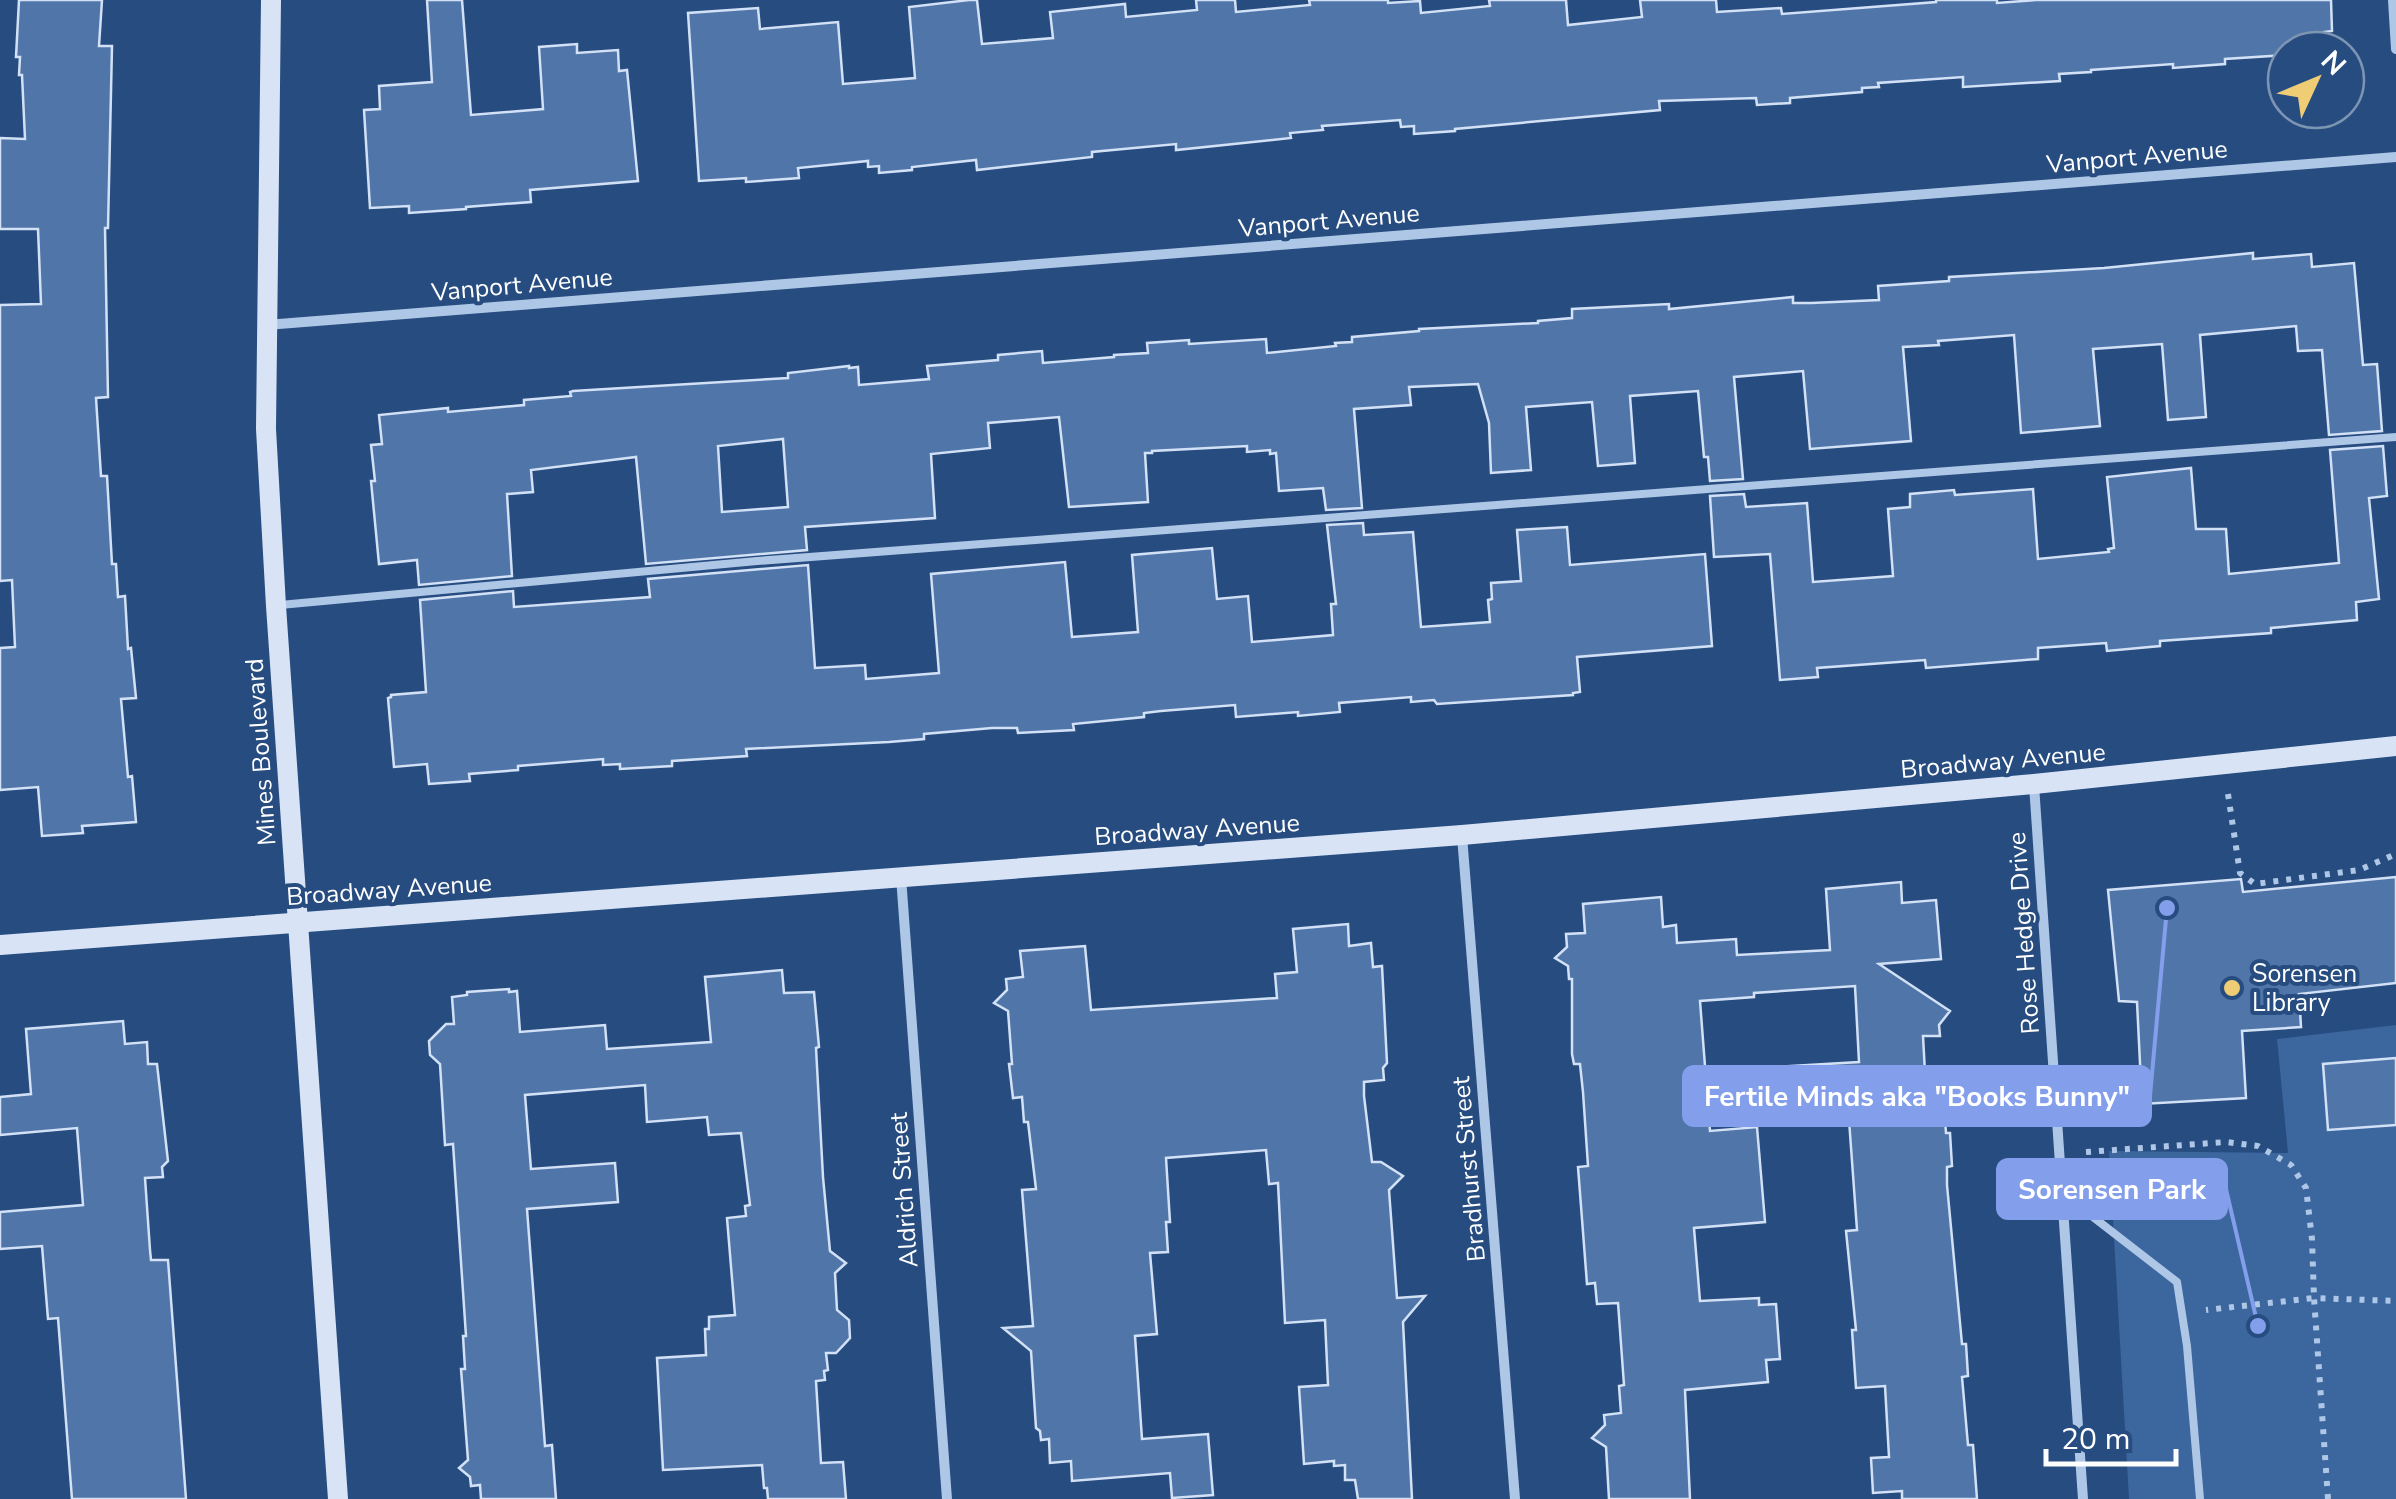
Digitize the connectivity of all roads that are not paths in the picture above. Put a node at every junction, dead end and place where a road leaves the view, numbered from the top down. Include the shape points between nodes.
1 (272, 0) edge
2 (2393, 0) edge
3 (2396, 49) edge
4 (2396, 157) edge
5 (266, 325) junction
6 (2396, 437) edge
7 (276, 606) junction
8 (2396, 746) edge
9 (2034, 784) junction
10 (1462, 835) junction
11 (901, 878) junction
12 (298, 921) junction
13 (0, 945) edge
14 (2062, 1192) junction
15 (338, 1499) edge
16 (946, 1499) edge
17 (1516, 1499) edge
18 (2083, 1499) edge
19 (2200, 1499) edge

1 - 5 street, Mines Boulevard
2 - 3 street
4 - 5 street, Vanport Avenue
5 - 7 street, Mines Boulevard
6 - 7 lane via 757,561
7 - 12 street, Mines Boulevard
8 - 9 street, Broadway Avenue
9 - 10 street, Broadway Avenue
9 - 14 street, Rose Hedge Drive
10 - 11 street, Broadway Avenue
10 - 17 street, Bradhurst Street
11 - 12 street, Broadway Avenue
11 - 16 street, Aldrich Street
12 - 13 street, Broadway Avenue
12 - 15 street, Mines Boulevard
14 - 18 street, Rose Hedge Drive
14 - 19 lane via 2177,1282

